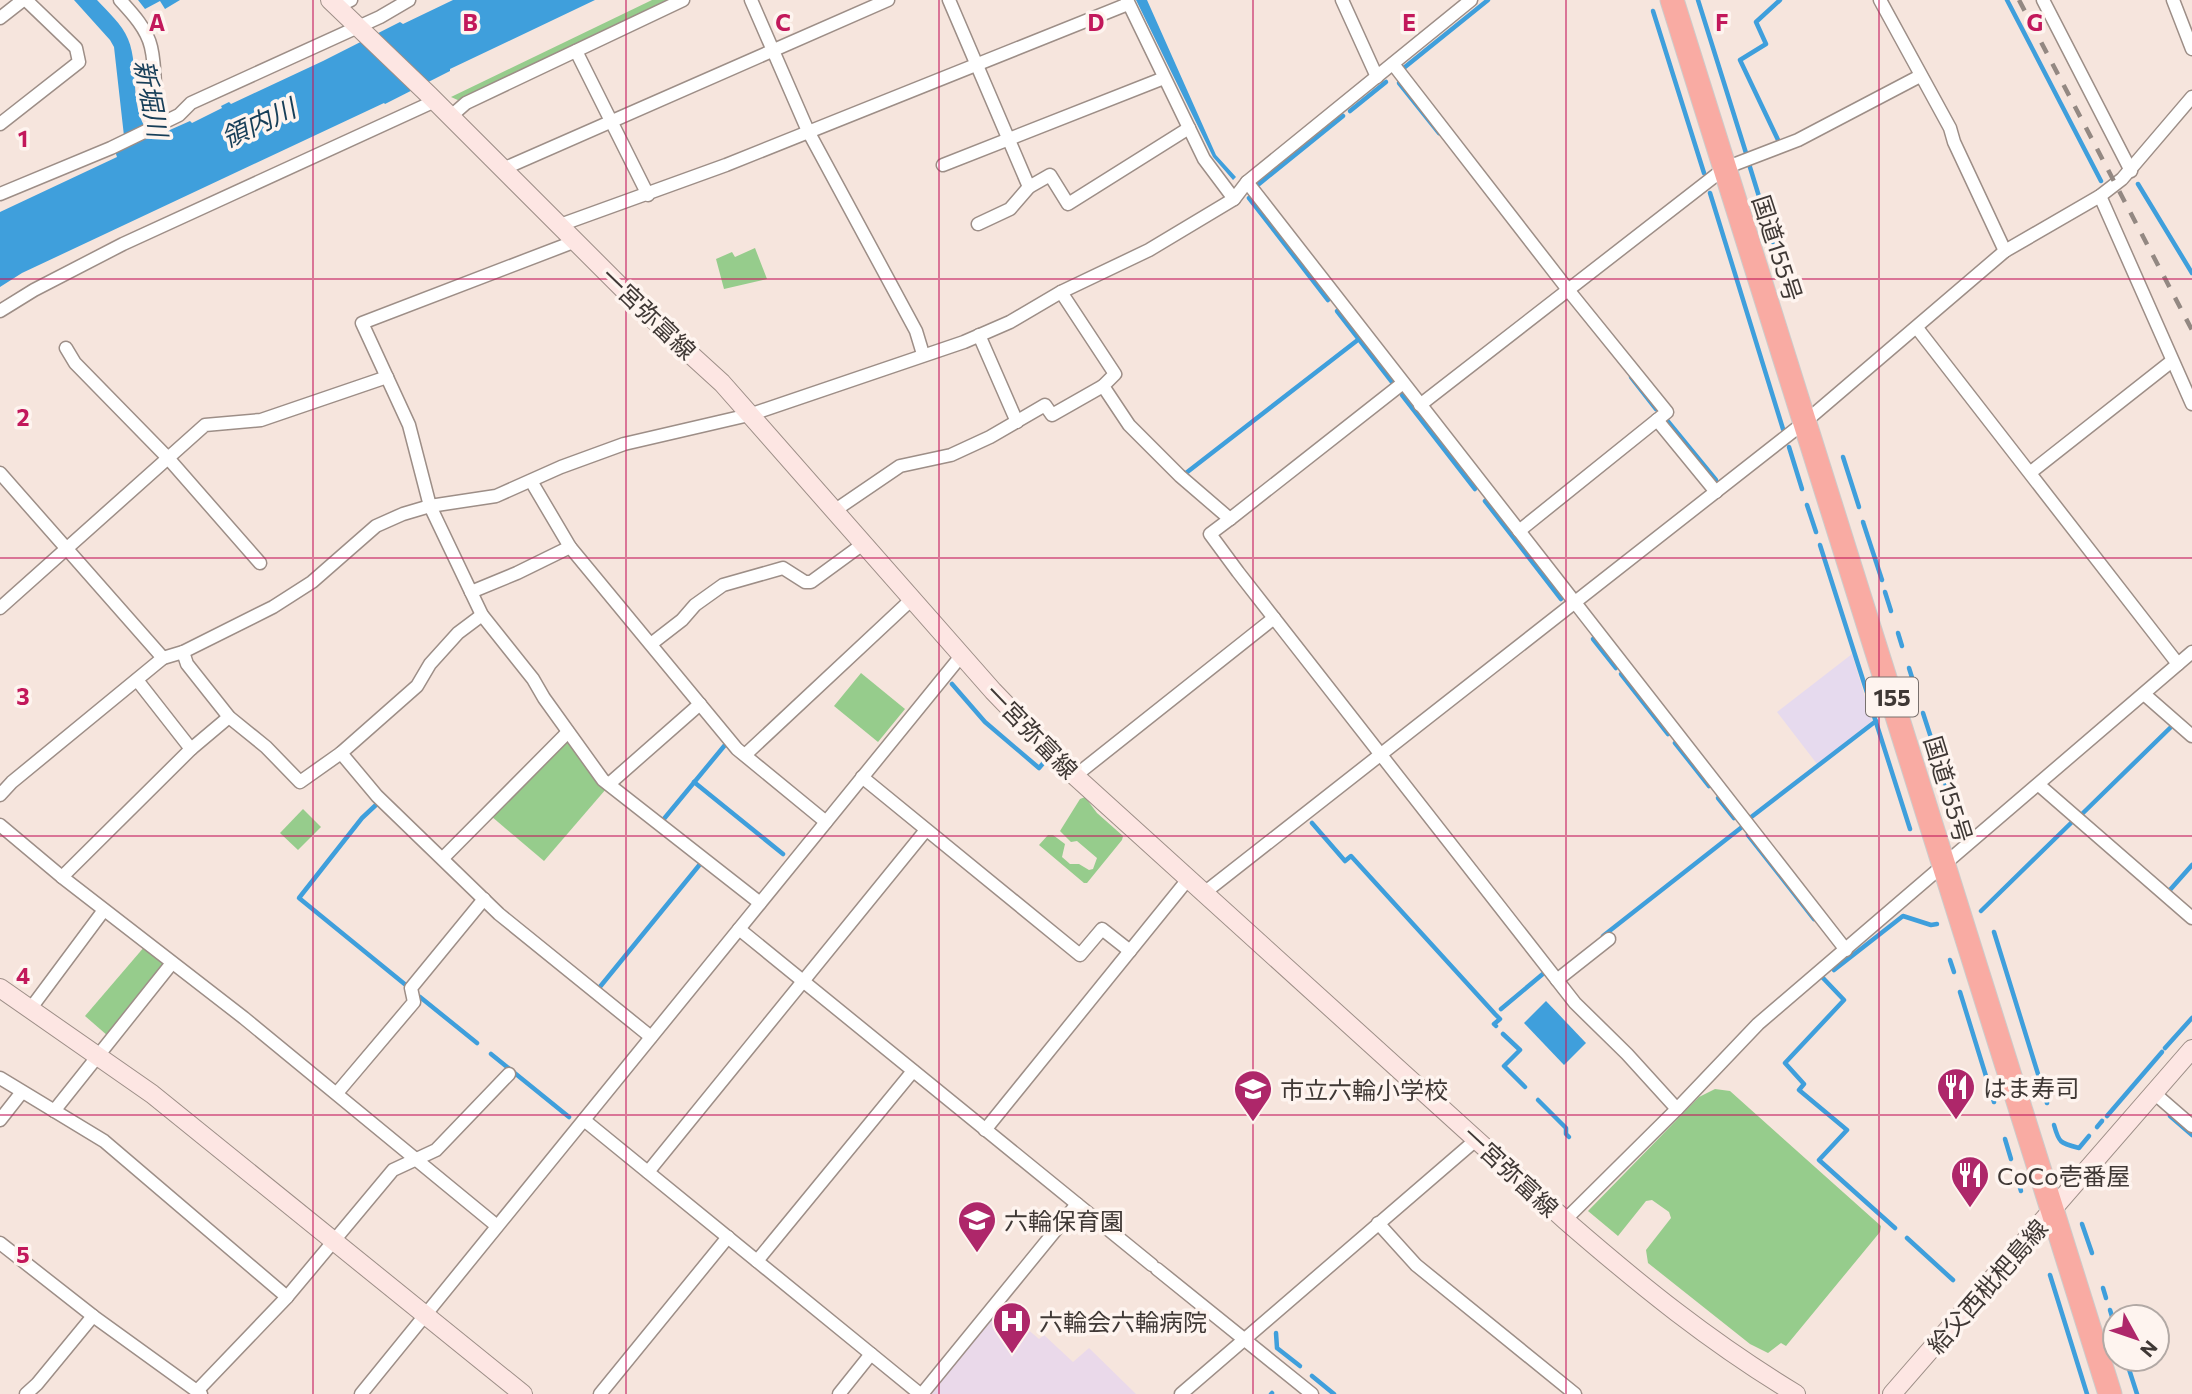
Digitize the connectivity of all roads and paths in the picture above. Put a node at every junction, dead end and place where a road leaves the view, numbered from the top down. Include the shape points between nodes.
1 (24, 0) edge
2 (120, 0) edge
3 (409, 0) edge
4 (683, 0) edge
5 (751, 0) edge
6 (888, 0) edge
7 (949, 0) edge
8 (1342, 0) edge
9 (1471, 0) edge
10 (1672, 0) edge
11 (1880, 0) edge
12 (2043, 0) edge
13 (2174, 0) edge
14 (339, 2) edge
15 (1127, 2) edge
16 (0, 18) edge
17 (359, 28) junction
18 (2192, 49) edge
19 (576, 51) junction
20 (773, 51) junction
21 (977, 63) junction
22 (1393, 64) junction
23 (1920, 76) junction
24 (1377, 77) junction
25 (1164, 78) junction
26 (2192, 97) edge
27 (432, 98) junction
28 (450, 117) junction
29 (613, 121) junction
30 (0, 124) edge
31 (157, 126) junction
32 (1189, 128) junction
33 (808, 131) junction
34 (1009, 139) junction
35 (943, 165) dead end
36 (1725, 168) junction
37 (503, 169) junction
38 (2131, 171) junction
39 (1247, 182) junction
40 (1029, 187) junction
41 (0, 194) edge
42 (648, 195) junction
43 (2100, 196) junction
44 (1234, 200) junction
45 (978, 223) dead end
46 (560, 225) junction
47 (576, 241) junction
48 (2005, 251) junction
49 (1569, 291) junction
50 (1061, 292) junction
51 (0, 311) edge
52 (1917, 328) junction
53 (979, 335) junction
54 (66, 348) dead end
55 (923, 354) junction
56 (2172, 360) junction
57 (387, 377) junction
58 (1404, 383) junction
59 (1103, 386) junction
60 (2192, 404) edge
61 (1420, 405) junction
62 (749, 415) junction
63 (1657, 420) junction
64 (1806, 421) junction
65 (1017, 422) junction
66 (168, 458) junction
67 (2031, 472) junction
68 (0, 473) edge
69 (531, 481) junction
70 (1716, 492) junction
71 (430, 506) junction
72 (834, 511) junction
73 (1230, 519) junction
74 (1519, 531) junction
75 (863, 544) junction
76 (66, 547) junction
77 (570, 547) junction
78 (260, 563) dead end
79 (471, 592) junction
80 (912, 599) junction
81 (1574, 603) junction
82 (0, 608) edge
83 (482, 615) junction
84 (1274, 618) junction
85 (651, 644) junction
86 (183, 652) junction
87 (2192, 652) edge
88 (961, 656) junction
89 (163, 658) junction
90 (2178, 664) junction
91 (137, 680) junction
92 (2144, 694) junction
93 (700, 704) junction
94 (229, 717) junction
95 (568, 732) junction
96 (2192, 736) edge
97 (191, 749) junction
98 (341, 752) junction
99 (745, 755) junction
100 (1381, 755) junction
101 (1075, 776) junction
102 (862, 777) junction
103 (609, 784) junction
104 (2039, 785) junction
105 (0, 795) edge
106 (826, 822) junction
107 (0, 825) edge
108 (926, 830) junction
109 (443, 858) junction
110 (1945, 866) junction
111 (62, 877) junction
112 (1189, 878) junction
113 (1204, 893) junction
114 (484, 899) junction
115 (760, 903) junction
116 (104, 910) junction
117 (2192, 918) edge
118 (738, 929) junction
119 (1609, 939) dead end
120 (1846, 950) junction
121 (1130, 951) junction
122 (172, 962) junction
123 (1557, 980) junction
124 (803, 982) junction
125 (0, 988) edge
126 (31, 1008) junction
127 (651, 1037) junction
128 (2191, 1053) edge
129 (99, 1055) junction
130 (913, 1071) junction
131 (509, 1074) dead end
132 (0, 1078) edge
133 (22, 1092) junction
134 (337, 1093) junction
135 (2154, 1093) junction
136 (1676, 1109) junction
137 (54, 1111) junction
138 (0, 1120) edge
139 (584, 1120) junction
140 (2192, 1126) edge
141 (985, 1130) junction
142 (1477, 1139) junction
143 (417, 1160) junction
144 (648, 1172) junction
145 (1077, 1205) junction
146 (2053, 1211) junction
147 (1565, 1220) junction
148 (1378, 1223) junction
149 (497, 1226) junction
150 (728, 1237) junction
151 (333, 1241) junction
152 (0, 1242) edge
153 (757, 1261) junction
154 (287, 1297) junction
155 (425, 1315) junction
156 (93, 1316) junction
157 (1243, 1339) junction
158 (871, 1354) junction
159 (199, 1392) edge
160 (26, 1394) edge
161 (361, 1394) edge
162 (523, 1394) edge
163 (600, 1394) edge
164 (839, 1394) edge
165 (921, 1394) edge
166 (1181, 1394) edge
167 (1312, 1394) edge
168 (1575, 1394) edge
169 (1796, 1394) edge
170 (1892, 1394) edge
171 (2110, 1394) edge

1 - 16 street
1 - 30 street via 76,48 79,62
2 - 31 street via 139,21 151,45
3 - 17 street
4 - 19 street
5 - 20 street
6 - 20 street
7 - 21 street
8 - 24 street
9 - 22 street
10 - 36 highway, 国道155号 / 155
11 - 23 street
12 - 38 street
13 - 18 street
14 - 17 main road, 一宮弥富線
15 - 21 street
15 - 25 street
17 - 27 main road, 一宮弥富線
17 - 31 street via 191,103 179,116
19 - 28 street via 466,103
19 - 29 street
20 - 29 street
20 - 33 street
21 - 33 street
21 - 34 street
22 - 24 street
22 - 49 street
23 - 36 street via 1798,140
23 - 48 street via 1950,128
24 - 39 street
25 - 32 street
25 - 34 street
26 - 38 street
27 - 28 main road, 一宮弥富線
27 - 51 street via 123,244
28 - 37 main road, 一宮弥富線
29 - 37 street
29 - 42 street
31 - 41 street
32 - 40 street via 1068,204 1051,175
32 - 44 street via 1204,159
33 - 42 street
33 - 55 street via 916,331
34 - 35 street
34 - 40 street
36 - 49 street
36 - 64 highway, 国道155号 / 155
37 - 46 main road, 一宮弥富線
38 - 43 street
39 - 44 street
39 - 58 street
40 - 45 street via 1010,209
42 - 46 street
43 - 48 street
43 - 56 street
44 - 50 street via 1149,250
46 - 47 main road, 一宮弥富線
47 - 57 street via 362,323
47 - 62 main road, 一宮弥富線
48 - 52 street
49 - 61 street
49 - 63 street via 1667,412
50 - 53 street
50 - 59 street via 1115,374
52 - 64 street
52 - 67 street
53 - 55 street
53 - 65 street
54 - 66 street via 75,363
55 - 62 street
56 - 60 street
56 - 67 street
57 - 66 street via 261,420 205,425
57 - 71 street via 409,425
58 - 61 street
58 - 73 street
59 - 65 street via 1052,415 1045,405
59 - 73 street via 1129,425
61 - 74 street
62 - 69 street via 624,444
62 - 72 main road, 一宮弥富線
63 - 70 street
63 - 74 street
64 - 70 street
64 - 110 highway, 国道155号 / 155
65 - 72 street via 951,456 900,466
66 - 76 street
66 - 78 street
67 - 90 street
68 - 76 street
69 - 71 street via 496,496
69 - 77 street
70 - 81 street
71 - 79 street
71 - 86 street via 376,526 312,582
72 - 75 main road, 一宮弥富線
73 - 84 street via 1210,534
74 - 81 street
75 - 80 main road, 一宮弥富線
75 - 85 street via 811,582 783,568 723,585
76 - 82 street
76 - 89 street
77 - 79 street
77 - 85 street
79 - 83 street
80 - 88 main road, 一宮弥富線
80 - 99 street
81 - 100 street
81 - 120 street
83 - 95 street
83 - 98 street via 458,633 417,686
84 - 100 street
84 - 101 street
85 - 93 street
86 - 89 street
86 - 94 street via 187,664
87 - 90 street
88 - 101 main road, 一宮弥富線
88 - 102 street
89 - 91 street
90 - 92 street
91 - 97 street
91 - 105 street
92 - 96 street
92 - 104 street
93 - 99 street
93 - 103 street
94 - 97 street
94 - 98 street via 300,782
95 - 103 street
95 - 109 street
97 - 111 street
98 - 109 street via 377,796
99 - 106 street
100 - 113 street
100 - 123 street
101 - 112 main road, 一宮弥富線
102 - 106 street
102 - 108 street
103 - 115 street
104 - 110 street
104 - 117 street
106 - 115 street
107 - 111 street
108 - 121 street via 1080,955 1102,929
108 - 124 street
109 - 114 street
110 - 120 street
110 - 146 highway, 国道155号 / 155
111 - 116 street
112 - 113 main road, 一宮弥富線
112 - 121 street
113 - 142 main road, 一宮弥富線
114 - 127 street
114 - 134 street via 411,988 414,1002
115 - 118 street
116 - 122 street
116 - 126 street
118 - 124 street
118 - 127 street
119 - 123 street
120 - 136 street via 1758,1024
121 - 141 street
122 - 129 street
122 - 134 street
123 - 136 street
124 - 130 street
124 - 144 street
125 - 126 main road
126 - 129 main road
127 - 139 street
128 - 135 main road, 給父西枇杷島線
129 - 137 street
129 - 151 main road
130 - 141 street
130 - 153 street
131 - 143 street via 436,1150
132 - 133 street
133 - 137 street
133 - 138 street
134 - 143 street
135 - 140 street
135 - 146 main road, 給父西枇杷島線
136 - 147 street
137 - 154 street via 104,1141
139 - 144 street
139 - 149 street
141 - 145 street
142 - 147 main road, 一宮弥富線
142 - 148 street
143 - 149 street
143 - 151 street via 393,1170
144 - 150 street
145 - 157 street
145 - 165 street
146 - 170 main road, 給父西枇杷島線
146 - 171 highway, 国道155号 / 155
147 - 169 main road, 一宮弥富線 via 1707,1337
148 - 157 street
148 - 168 street via 1416,1265
149 - 155 street
150 - 153 street
150 - 163 street
151 - 154 street
151 - 155 main road
152 - 156 street
153 - 158 street
154 - 159 street
155 - 161 street
155 - 162 main road
156 - 159 street
156 - 160 street
157 - 166 street
157 - 167 street
158 - 164 street
158 - 165 street

